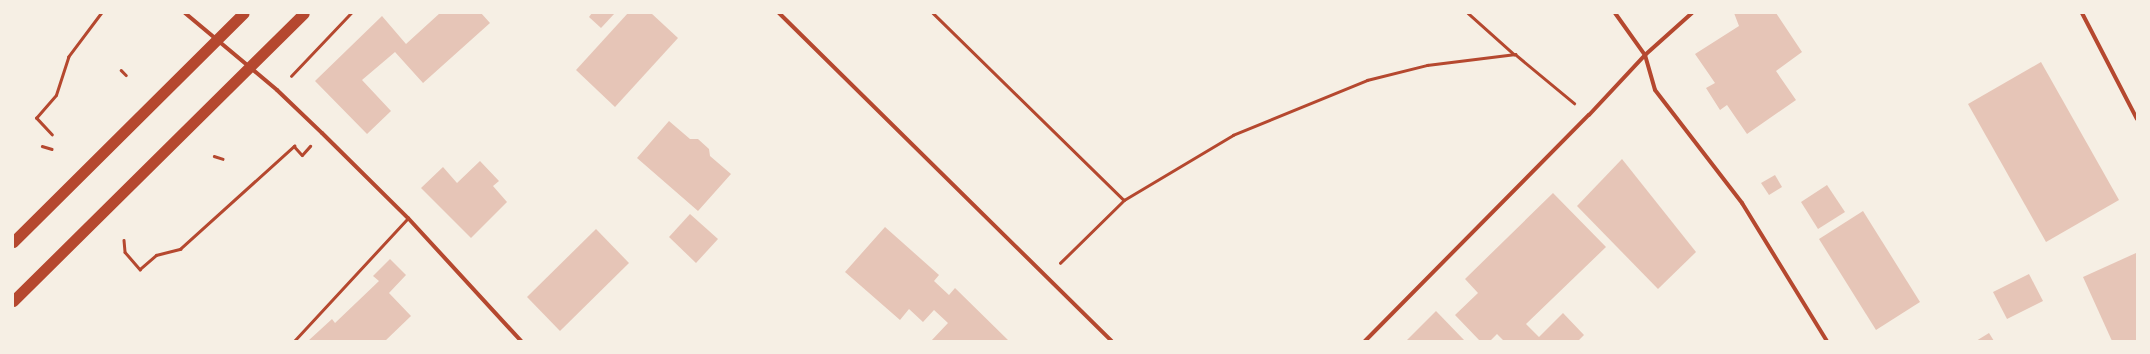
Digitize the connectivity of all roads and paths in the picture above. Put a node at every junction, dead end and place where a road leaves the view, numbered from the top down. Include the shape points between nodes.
1 (101, 13) edge
2 (185, 13) edge
3 (244, 13) edge
4 (304, 13) edge
5 (351, 13) edge
6 (779, 13) edge
7 (933, 13) edge
8 (1468, 13) edge
9 (1615, 13) edge
10 (1692, 13) edge
11 (2082, 13) edge
12 (1515, 54) junction
13 (1645, 55) junction
14 (121, 70) dead end
15 (126, 75) dead end
16 (277, 90) junction
17 (1589, 115) junction
18 (2137, 119) edge
19 (322, 133) junction
20 (52, 135) dead end
21 (42, 146) dead end
22 (52, 149) dead end
23 (214, 156) dead end
24 (223, 159) dead end
25 (1124, 200) junction
26 (408, 218) junction
27 (124, 240) dead end
28 (13, 242) edge
29 (1045, 278) junction
30 (13, 301) edge
31 (294, 341) edge
32 (521, 341) edge
33 (1112, 341) edge
34 (1365, 341) edge
35 (1827, 341) edge

1 - 20 path via 68,57 56,96 36,118
2 - 16 street
3 - 28 highway
4 - 30 highway
5 - 16 path
6 - 29 street
7 - 25 path
8 - 12 path
9 - 13 street
10 - 13 street
11 - 18 street
12 - 17 path
12 - 25 path via 1427,65 1367,80 1234,135
13 - 17 street
13 - 35 street via 1655,90 1742,203
14 - 15 path
16 - 19 street
17 - 34 street
19 - 26 street
19 - 27 path via 302,155 294,146 180,249 156,255 140,269 125,252
21 - 22 path
23 - 24 path
25 - 29 path
26 - 31 lane
26 - 32 street
29 - 33 street

